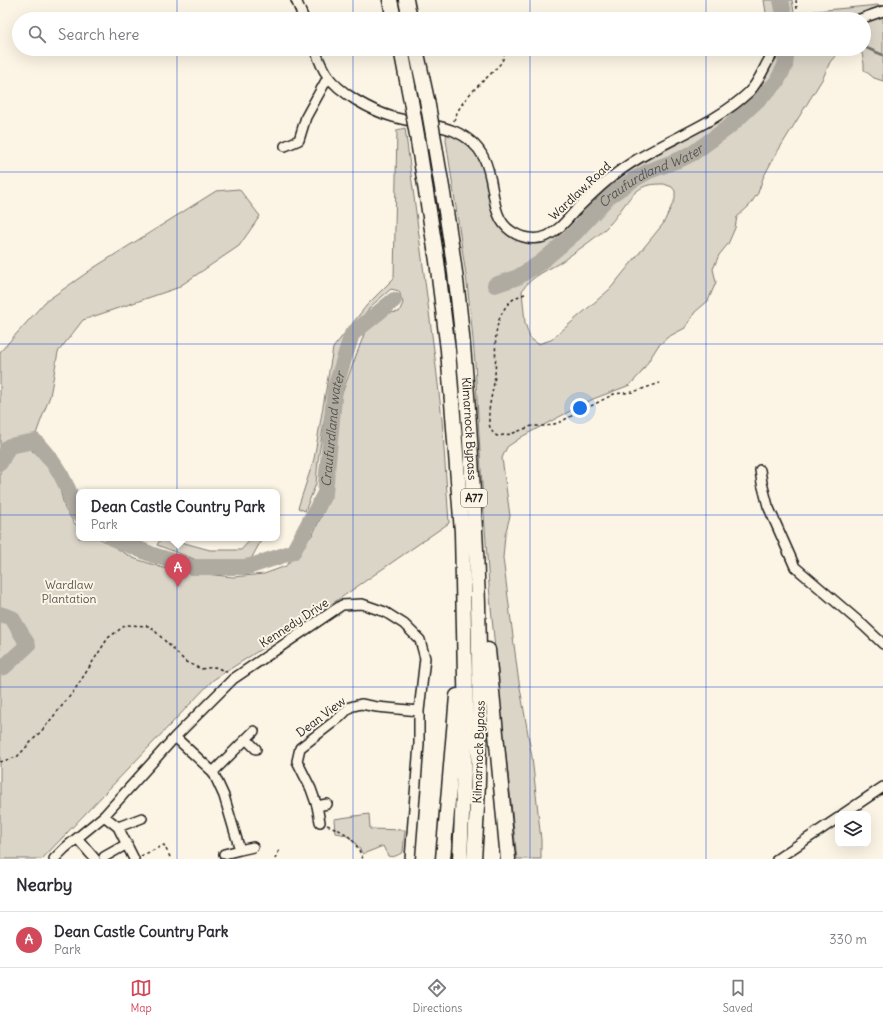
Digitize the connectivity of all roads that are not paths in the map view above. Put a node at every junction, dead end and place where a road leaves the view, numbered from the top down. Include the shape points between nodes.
1 (296, 0) edge
2 (390, 0) edge
3 (406, 0) edge
4 (883, 11) edge
5 (301, 12) edge
6 (393, 12) edge
7 (409, 12) edge
8 (871, 15) edge
9 (318, 56) edge
10 (402, 56) edge
11 (418, 56) edge
12 (771, 56) edge
13 (328, 77) junction
14 (285, 146) dead end
15 (760, 470) dead end
16 (479, 612) junction
17 (464, 643) junction
18 (883, 644) edge
19 (419, 712) junction
20 (254, 730) dead end
21 (175, 737) junction
22 (246, 740) junction
23 (256, 749) dead end
24 (213, 772) junction
25 (883, 787) edge
26 (327, 804) dead end
27 (317, 806) junction
28 (847, 811) edge
29 (104, 816) junction
30 (142, 818) dead end
31 (835, 820) edge
32 (320, 822) road end
33 (118, 827) junction
34 (77, 838) junction
35 (127, 844) junction
36 (253, 847) dead end
37 (240, 850) junction
38 (224, 854) dead end
39 (99, 858) edge
40 (54, 859) edge
41 (134, 859) edge
42 (410, 859) edge
43 (443, 859) edge
44 (460, 859) edge
45 (474, 859) edge
46 (508, 859) edge
47 (778, 859) edge

1 - 5 street
2 - 6 highway
3 - 7 highway
4 - 8 street
9 - 13 street, Wardlaw Road
10 - 17 highway, Kilmarnock Bypass / A77, bridge via 437,261 451,385 462,532
11 - 16 highway, Kilmarnock Bypass / A77, bridge via 452,250 471,442
12 - 13 street, Wardlaw Road via 750,91 729,108 620,170 558,229 537,239 521,236 503,223 497,211 490,172 484,157 467,138 451,130 392,117 372,109 341,89
13 - 14 street via 306,117 299,140
15 - 18 street via 768,506 795,567
16 - 45 highway, Kilmarnock Bypass / A77 via 480,716
16 - 46 highway, A77 via 488,644
17 - 43 highway, A77 via 457,683
17 - 44 highway, Kilmarnock Bypass / A77 via 465,731
19 - 21 street, Kennedy Drive via 425,658 420,640 404,624 385,612 362,604 342,605 232,679
19 - 27 street, Dean View via 355,705 300,748 297,761
19 - 42 street, Kennedy Drive
20 - 22 street
21 - 24 street
21 - 29 street, Kennedy Drive
22 - 23 street
22 - 24 street
24 - 37 street via 224,796
25 - 28 street
26 - 27 street
27 - 32 street, Dean View
29 - 33 street
29 - 34 street, Kennedy Drive
30 - 33 street
31 - 47 street
33 - 35 street
34 - 39 street
34 - 40 street, Kennedy Drive
35 - 39 street
35 - 41 street
36 - 37 street
37 - 38 street

